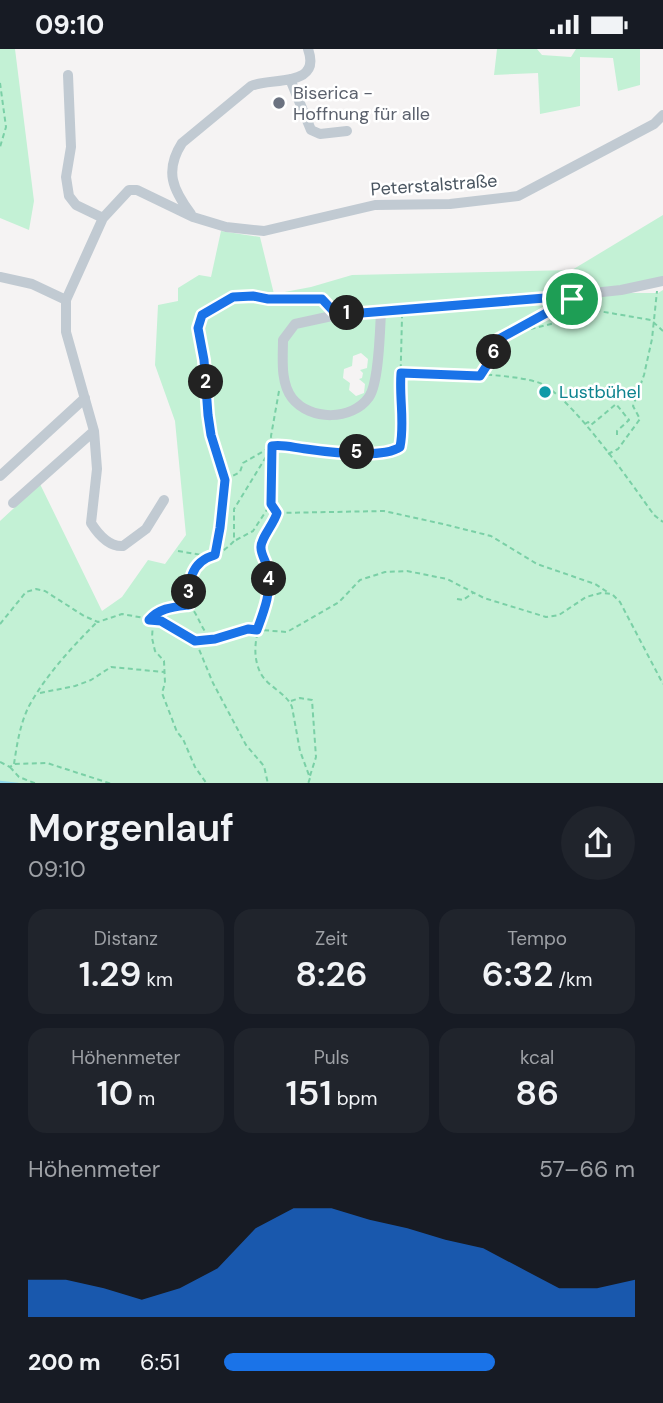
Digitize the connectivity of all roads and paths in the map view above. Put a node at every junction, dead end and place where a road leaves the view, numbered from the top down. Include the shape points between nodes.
1 (308, 49) edge
2 (68, 75) dead end
3 (290, 79) junction
4 (0, 83) edge
5 (663, 115) edge
6 (347, 131) dead end
7 (0, 147) edge
8 (193, 216) junction
9 (103, 218) junction
10 (0, 277) edge
11 (660, 282) edge
12 (574, 299) dead end
13 (66, 300) junction
14 (562, 304) dead end
15 (402, 309) junction
16 (587, 309) junction
17 (381, 311) junction
18 (337, 315) junction
19 (654, 323) junction
20 (663, 331) edge
21 (514, 333) dead end
22 (401, 373) junction
23 (480, 376) junction
24 (285, 382) junction
25 (85, 398) junction
26 (585, 424) junction
27 (94, 431) junction
28 (617, 435) dead end
29 (272, 446) junction
30 (608, 454) junction
31 (0, 476) edge
32 (225, 480) junction
33 (164, 500) dead end
34 (13, 503) dead end
35 (271, 504) junction
36 (277, 513) junction
37 (663, 522) edge
38 (234, 541) junction
39 (178, 551) dead end
40 (215, 555) junction
41 (209, 557) junction
42 (474, 593) junction
43 (612, 594) junction
44 (457, 599) dead end
45 (189, 605) junction
46 (149, 620) junction
47 (153, 621) junction
48 (98, 622) junction
49 (0, 624) edge
50 (257, 630) junction
51 (212, 639) junction
52 (195, 641) junction
53 (164, 672) junction
54 (663, 684) edge
55 (39, 693) junction
56 (290, 702) junction
57 (0, 762) edge
58 (14, 764) junction
59 (10, 767) junction
60 (310, 778) junction
61 (37, 783) edge
62 (112, 783) edge
63 (207, 783) edge
64 (268, 783) edge
65 (308, 783) edge

1 - 3 street via 310,65 304,75
2 - 9 street via 68,196
3 - 6 street via 311,130 320,134
3 - 8 street via 251,86 182,143 173,166 173,184
4 - 7 path via 6,127
5 - 8 street, Peterstalstraße via 518,196 450,204 375,205 264,231 226,227
8 - 9 street, Peterstalstraße via 132,189
9 - 13 street
10 - 13 street via 32,284
11 - 15 street via 545,298
11 - 19 path
12 - 16 path
13 - 25 street via 66,333
14 - 23 path via 499,339
15 - 17 street
15 - 22 path
16 - 19 path
16 - 21 path via 576,318
17 - 18 street
17 - 24 street via 373,388 358,406 338,414 315,414 292,398
18 - 24 street via 295,324 283,340
18 - 32 path via 322,299 253,296 233,297 202,315 198,328 208,415
19 - 20 path
19 - 30 path via 633,406 640,419 618,449
22 - 23 path
22 - 29 path via 402,433 396,450 372,453
23 - 26 path via 513,378 550,388
24 - 29 path via 276,400
25 - 27 street
25 - 31 street
26 - 28 path via 591,425 616,404 629,421
26 - 30 path
27 - 33 street via 97,469 91,523 99,534 112,544 123,545 146,529
27 - 34 street
29 - 32 path
29 - 35 path
29 - 38 path via 234,509
30 - 37 path
32 - 40 path
35 - 36 path
35 - 38 path via 253,531
36 - 43 path via 384,511 467,530 491,536 537,564
36 - 50 path via 261,548 269,584
38 - 40 path
39 - 41 path
40 - 41 path
41 - 45 path via 197,564 190,577
42 - 43 path via 546,617 559,615 593,594
42 - 44 path
42 - 50 path via 425,573 385,572 360,580 340,602 287,632
43 - 54 path
45 - 46 path via 162,610
45 - 51 path
46 - 47 path
46 - 48 path via 122,614
47 - 52 path
47 - 53 path via 152,638
48 - 49 path via 36,589 26,592
48 - 55 path via 61,659
50 - 51 path
50 - 56 path via 260,672
51 - 52 path
52 - 64 path via 246,745 264,767
53 - 55 path via 111,667 75,687
53 - 63 path via 162,693 177,732
55 - 58 path via 19,733
56 - 60 path
56 - 60 path via 312,700 316,757
57 - 59 path
58 - 59 path
58 - 62 path via 47,763
59 - 61 path via 19,777
60 - 65 path

